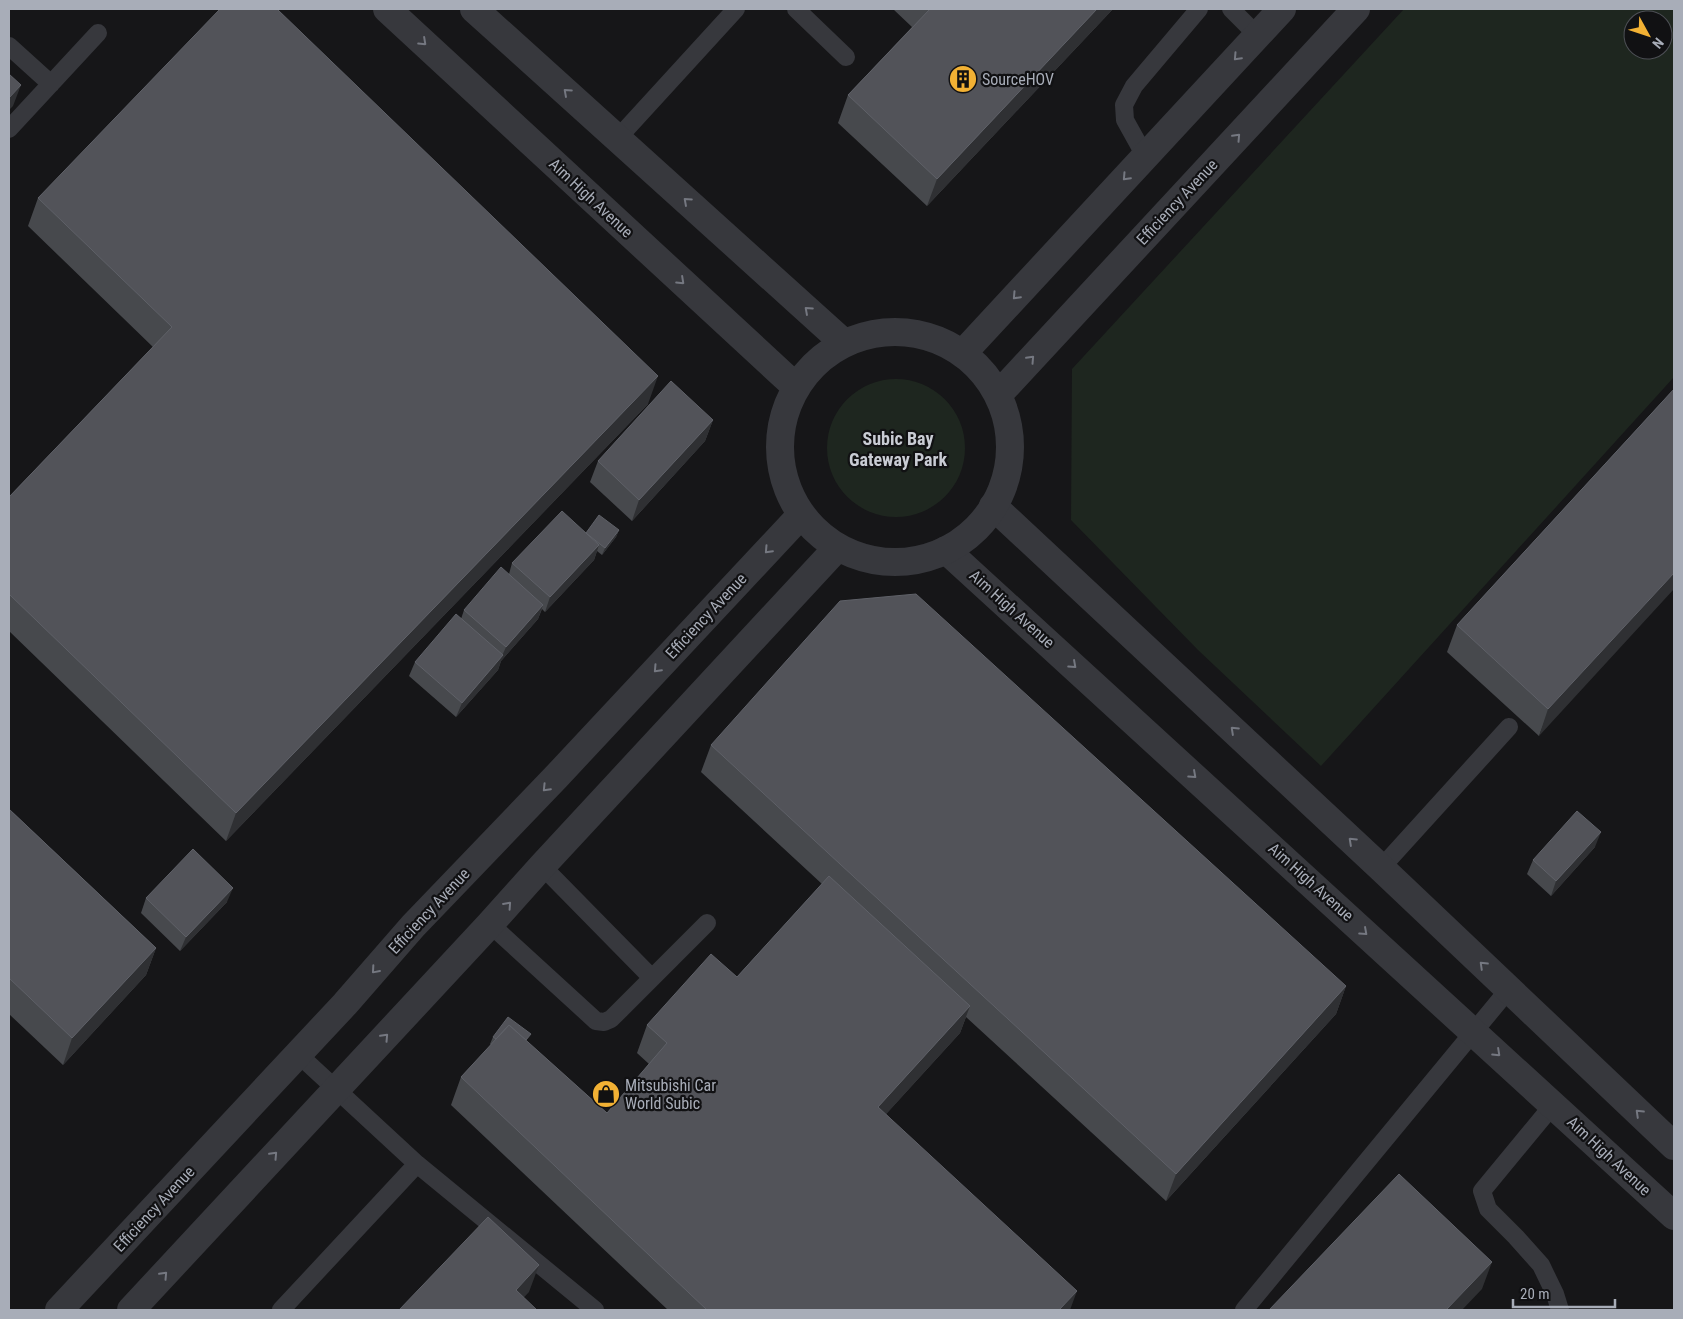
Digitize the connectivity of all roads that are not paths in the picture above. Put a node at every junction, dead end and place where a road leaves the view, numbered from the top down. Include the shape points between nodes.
1 (387, 9) edge
2 (474, 9) edge
3 (736, 9) edge
4 (796, 9) edge
5 (1199, 9) edge
6 (1231, 9) edge
7 (1282, 9) edge
8 (1356, 9) edge
9 (98, 33) dead end
10 (1257, 35) junction
11 (9, 46) edge
12 (846, 57) dead end
13 (51, 84) junction
14 (9, 129) edge
15 (618, 138) junction
16 (1145, 156) junction
17 (844, 343) junction
18 (963, 353) junction
19 (796, 387) junction
20 (998, 394) junction
21 (993, 506) junction
22 (801, 515) junction
23 (838, 548) junction
24 (946, 550) junction
25 (1509, 727) dead end
26 (542, 866) junction
27 (1381, 868) junction
28 (707, 923) dead end
29 (490, 924) junction
30 (652, 978) junction
31 (1509, 989) junction
32 (1474, 1032) junction
33 (298, 1054) junction
34 (336, 1089) junction
35 (1553, 1105) junction
36 (1674, 1146) edge
37 (418, 1164) junction
38 (1674, 1216) edge
39 (59, 1310) edge
40 (131, 1310) edge
41 (282, 1310) edge
42 (595, 1310) edge
43 (1244, 1310) edge
44 (1560, 1310) edge

1 -> 19 street, Aim High Avenue
15 -> 2 street
3 - 15 lane
4 - 12 lane
5 - 16 lane via 1134,86 1124,105 1125,120
6 - 10 lane
7 - 10 street
20 -> 8 street, Efficiency Avenue
9 - 13 lane
10 -> 16 street
11 - 13 lane
13 - 14 lane
17 -> 15 street
16 -> 18 street
17 - 18 street via 868,334 892,331 918,333
17 - 19 street via 817,361
18 - 20 street via 977,365
19 - 22 street via 785,412 780,438 781,465 788,491
20 - 21 street via 1006,416 1009,462
21 - 24 street via 965,538
27 -> 21 street
22 - 23 street
22 -> 33 street, Efficiency Avenue via 413,926
23 - 24 street via 881,562 925,558
23 - 26 street
24 -> 32 street, Aim High Avenue
25 - 27 lane
29 -> 26 street
26 - 30 lane
31 -> 27 street
28 - 30 lane
29 - 30 lane via 596,1021 611,1019
34 -> 29 street
31 - 32 lane
36 -> 31 street
32 -> 35 street, Aim High Avenue
32 - 43 lane
33 - 34 lane
33 - 39 street, Efficiency Avenue
34 - 37 lane
40 -> 34 street
35 - 38 street, Aim High Avenue
35 - 44 lane via 1482,1191 1488,1208 1541,1265
37 - 41 lane
37 - 42 lane

